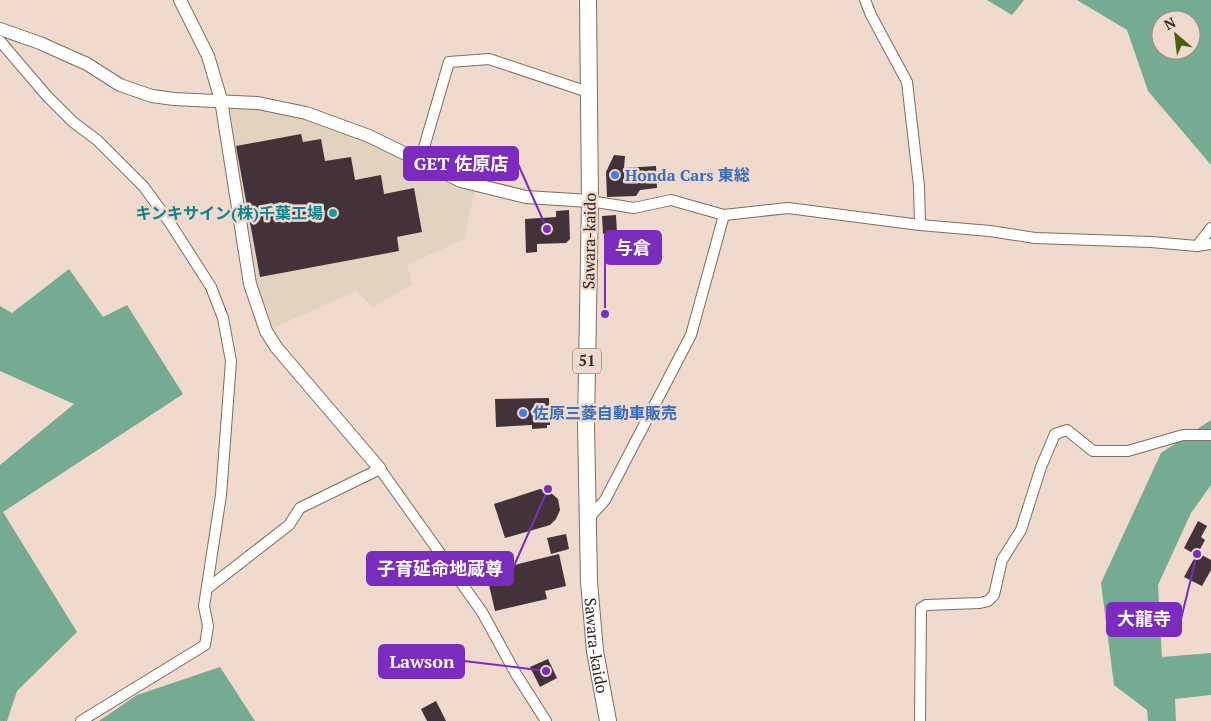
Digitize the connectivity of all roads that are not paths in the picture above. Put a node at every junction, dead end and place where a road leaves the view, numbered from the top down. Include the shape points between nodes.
1 (180, 0) edge
2 (588, 0) edge
3 (865, 0) edge
4 (0, 29) edge
5 (0, 41) edge
6 (588, 92) junction
7 (221, 100) junction
8 (420, 161) junction
9 (590, 201) junction
10 (724, 215) junction
11 (920, 226) junction
12 (1211, 228) edge
13 (1211, 244) edge
14 (1197, 246) junction
15 (1211, 435) edge
16 (380, 469) junction
17 (589, 518) junction
18 (208, 588) junction
19 (81, 721) edge
20 (546, 721) edge
21 (608, 721) edge
22 (920, 721) edge

1 - 7 street via 208,56
2 - 6 highway, Sawara-kaido / 51
3 - 11 street via 907,82 919,186
4 - 7 street via 49,47 87,64 120,85 152,96
5 - 18 street via 47,96 73,122 98,140 144,187 211,287 223,318 231,361 221,495
6 - 8 street via 489,59 449,62
6 - 9 highway, Sawara-kaido / 51
7 - 8 street via 266,104 306,113 369,136
7 - 16 street via 250,284 266,331
8 - 9 street via 461,181 526,198
9 - 10 street via 634,208 671,200
9 - 17 highway, Sawara-kaido / 51 via 586,424
10 - 11 street via 788,208
10 - 17 street via 691,335 605,500
11 - 14 street via 1035,238
12 - 14 street
13 - 14 street
15 - 22 street via 1183,435 1128,451 1093,451 1067,430 1055,434 1021,530 1002,560 994,595 980,603 926,605 921,608
16 - 18 street via 300,508 288,525
16 - 20 street via 482,612
17 - 21 highway, Sawara-kaido / 51 via 589,582 595,651
18 - 19 street via 204,606 208,626 205,646

